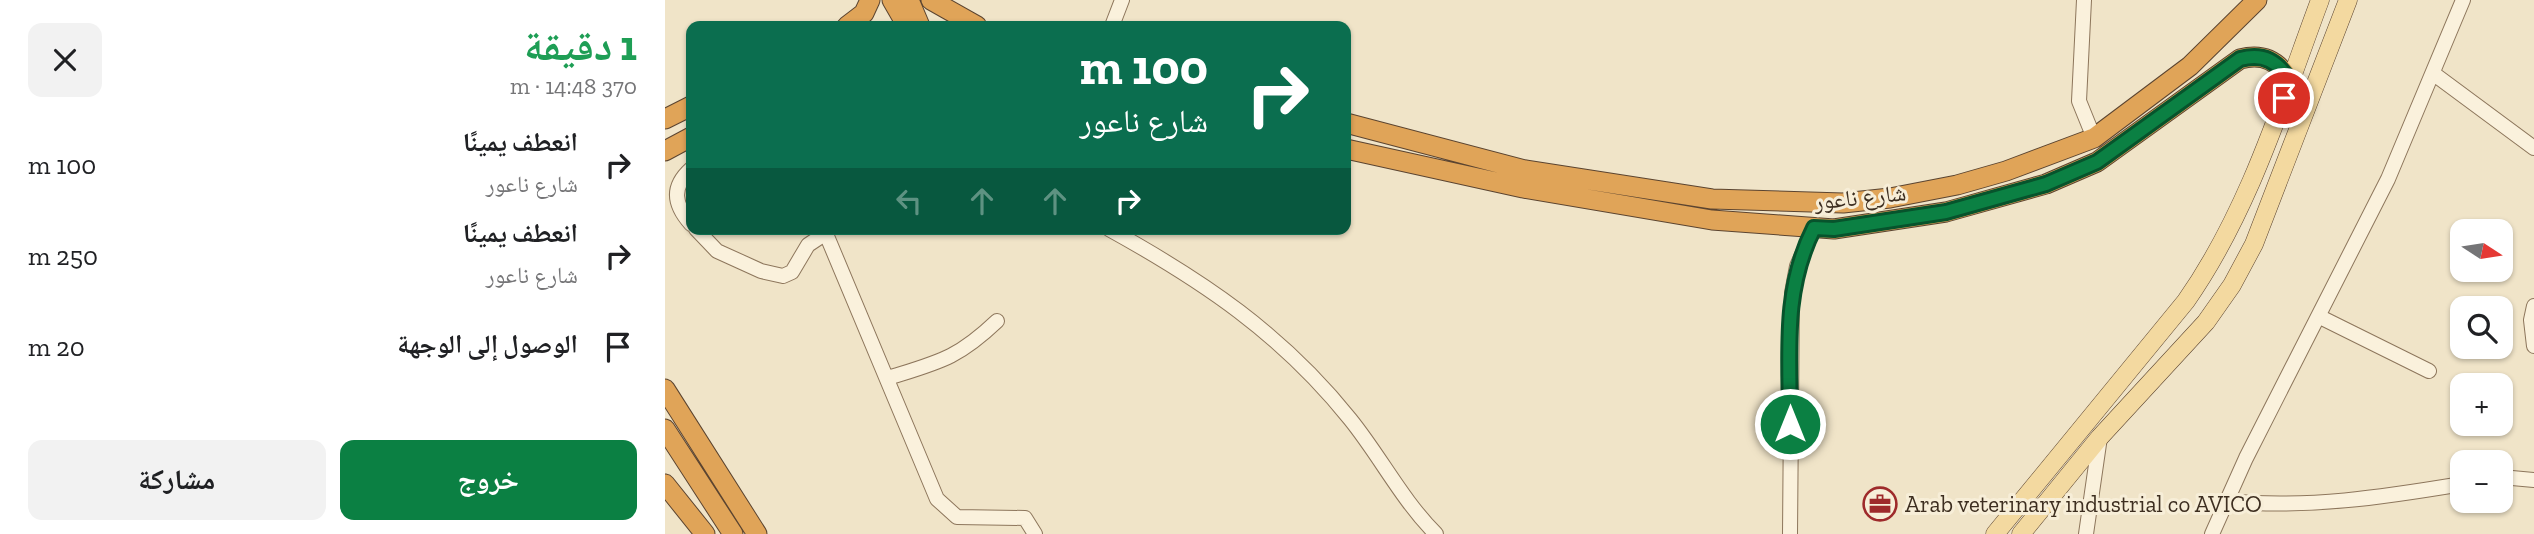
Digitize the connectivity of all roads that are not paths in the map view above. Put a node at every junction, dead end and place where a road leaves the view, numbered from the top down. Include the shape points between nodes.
1 (870, 0) edge
2 (892, 0) edge
3 (909, 0) edge
4 (931, 0) edge
5 (1122, 0) edge
6 (2084, 0) edge
7 (2257, 0) edge
8 (2320, 0) edge
9 (2348, 0) edge
10 (2463, 0) edge
11 (854, 21) edge
12 (905, 21) edge
13 (918, 21) edge
14 (968, 21) edge
15 (1114, 21) edge
16 (2434, 74) junction
17 (2290, 82) junction
18 (686, 108) edge
19 (665, 119) edge
20 (1351, 124) edge
21 (2094, 138) junction
22 (686, 140) edge
23 (2534, 148) edge
24 (1351, 150) edge
25 (665, 151) edge
26 (2040, 161) junction
27 (686, 174) edge
28 (2046, 184) junction
29 (686, 218) edge
30 (1814, 228) junction
31 (702, 235) edge
32 (820, 235) edge
33 (827, 235) edge
34 (1120, 235) edge
35 (2208, 267) junction
36 (2232, 285) junction
37 (2186, 301) junction
38 (2534, 306) edge
39 (2320, 317) junction
40 (997, 321) dead end
41 (2206, 321) junction
42 (2534, 346) edge
43 (2429, 371) dead end
44 (888, 378) junction
45 (665, 389) edge
46 (665, 429) edge
47 (2100, 437) junction
48 (2513, 478) edge
49 (2534, 481) edge
50 (665, 484) edge
51 (2450, 486) edge
52 (2227, 501) junction
53 (705, 534) edge
54 (733, 534) edge
55 (757, 534) edge
56 (1035, 534) edge
57 (1436, 534) edge
58 (1790, 534) edge
59 (1995, 534) edge
60 (2021, 534) edge
61 (2086, 534) edge
62 (2212, 534) edge

1 - 11 highway
2 - 12 highway
3 - 13 highway
4 - 14 highway
5 - 15 street
6 - 21 street via 2079,101
7 - 21 highway, شارع ناعور via 2190,66
8 - 17 main road
9 - 36 main road via 2254,244
10 - 16 street
16 - 23 street
16 - 39 street
17 - 28 highway, شارع ناعور via 2275,62 2262,57 2240,59 2097,162
17 - 35 main road via 2242,202
18 - 19 highway
20 - 26 highway, شارع ناعور via 1525,170 1712,199 1843,203 1890,198
21 - 26 highway, شارع ناعور
22 - 25 highway
24 - 30 highway, شارع ناعور via 1523,188 1699,218
26 - 28 highway
27 - 29 street via 676,193
28 - 30 highway, شارع ناعور via 1946,212
30 - 58 street via 1797,266 1791,303
31 - 32 street via 717,251 783,276 792,272 808,245
33 - 44 street
34 - 57 street via 1199,280 1265,331 1350,418
35 - 36 main road
35 - 37 main road
36 - 41 main road
37 - 41 main road
37 - 59 main road
38 - 42 street
39 - 43 street
39 - 52 street
40 - 44 street via 951,358
41 - 47 main road
44 - 56 street via 929,485 945,509 972,519 1020,517 1030,523
45 - 55 highway
46 - 54 highway
47 - 60 main road
47 - 61 street
48 - 49 street
50 - 53 highway
51 - 52 street via 2301,504
52 - 62 street

